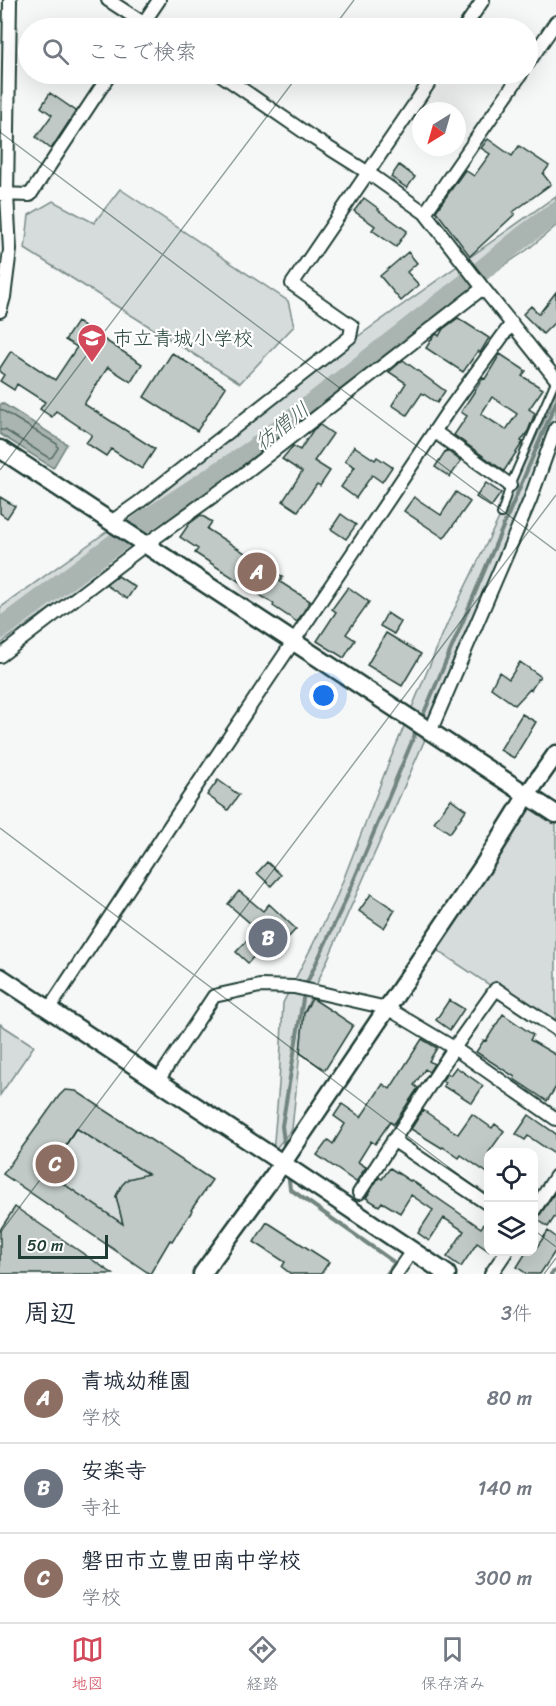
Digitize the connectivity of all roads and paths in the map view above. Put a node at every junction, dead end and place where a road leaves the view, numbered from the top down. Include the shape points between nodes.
1 (108, 0) edge
2 (159, 0) edge
3 (483, 0) edge
4 (7, 2) edge
5 (133, 18) edge
6 (150, 18) edge
7 (471, 18) edge
8 (556, 22) edge
9 (538, 48) edge
10 (103, 84) edge
11 (235, 84) edge
12 (428, 84) edge
13 (513, 84) edge
14 (367, 172) junction
15 (3, 194) edge
16 (425, 213) junction
17 (483, 288) junction
18 (0, 312) edge
19 (512, 323) junction
20 (556, 379) edge
21 (556, 428) edge
22 (435, 432) junction
23 (0, 449) edge
24 (510, 484) junction
25 (501, 514) dead end
26 (111, 522) junction
27 (145, 545) junction
28 (293, 642) junction
29 (0, 656) edge
30 (430, 732) junction
31 (556, 754) edge
32 (527, 795) junction
33 (556, 814) edge
34 (0, 977) edge
35 (387, 1008) junction
36 (49, 1009) junction
37 (556, 1029) edge
38 (454, 1048) junction
39 (158, 1082) junction
40 (556, 1119) edge
41 (393, 1140) junction
42 (282, 1164) junction
43 (556, 1176) edge
44 (358, 1193) dead end
45 (486, 1202) edge
46 (538, 1204) edge
47 (412, 1251) junction
48 (503, 1256) edge
49 (202, 1274) edge
50 (396, 1274) edge
51 (447, 1274) edge
52 (491, 1274) edge

1 - 5 street
2 - 6 street
3 - 7 street
4 - 15 street
8 - 9 street
10 - 15 street via 30,195
11 - 14 street
12 - 14 street
13 - 16 street
14 - 16 street
14 - 26 street via 292,284 352,326 350,337
15 - 18 street via 10,250
16 - 17 street
17 - 19 street
17 - 27 street via 237,479
19 - 20 street
19 - 22 street
20 - 24 lane
21 - 30 street via 530,500
22 - 24 street
22 - 28 street
23 - 26 street
24 - 25 lane
26 - 27 street
27 - 28 street
27 - 29 street
28 - 30 street
28 - 36 street
30 - 32 street
31 - 32 street
32 - 33 street
32 - 35 street
34 - 36 street
35 - 38 street
35 - 39 street via 294,987 260,986 214,996
35 - 42 street
36 - 39 street
37 - 38 street via 496,989
38 - 40 street
38 - 41 street
39 - 42 street
41 - 44 street
41 - 45 street
42 - 47 street
42 - 49 street
43 - 46 street
47 - 50 street
47 - 51 street
48 - 52 street

